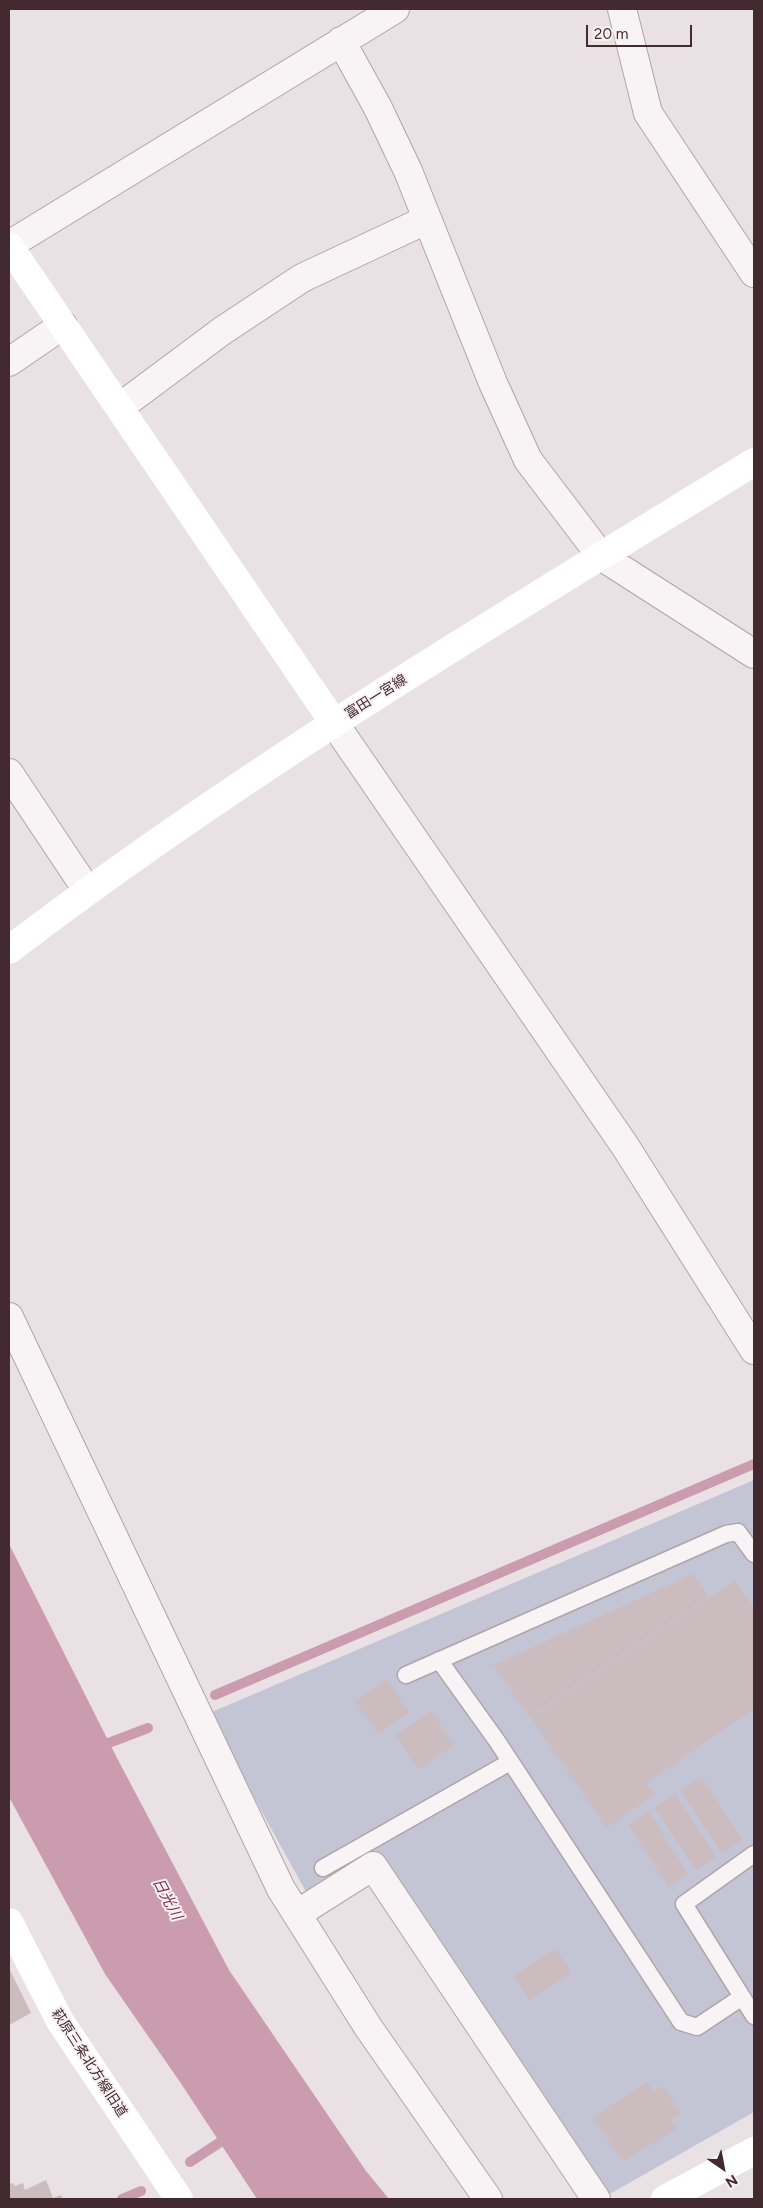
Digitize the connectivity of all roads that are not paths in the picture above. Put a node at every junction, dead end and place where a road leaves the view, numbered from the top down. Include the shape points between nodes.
1 (395, 9) edge
2 (622, 9) edge
3 (341, 41) junction
4 (426, 220) junction
5 (9, 245) edge
6 (754, 273) edge
7 (63, 325) junction
8 (9, 362) edge
9 (120, 406) junction
10 (754, 462) edge
11 (601, 556) junction
12 (754, 654) edge
13 (334, 723) junction
14 (9, 773) edge
15 (87, 890) junction
16 (9, 950) edge
17 (9, 1316) edge
18 (754, 1350) edge
19 (754, 1554) edge
20 (439, 1660) junction
21 (406, 1674) dead end
22 (510, 1762) junction
23 (754, 1854) edge
24 (323, 1868) dead end
25 (297, 1914) junction
26 (9, 1922) edge
27 (742, 1997) junction
28 (754, 2016) edge
29 (754, 2151) edge
30 (179, 2199) edge
31 (488, 2199) edge
32 (596, 2199) edge
33 (665, 2199) edge

1 - 3 street
2 - 6 street via 648,113
3 - 4 street via 408,171
3 - 5 street
4 - 9 street via 302,278 222,331
4 - 11 street via 528,460
5 - 7 street
7 - 8 street
7 - 9 street
9 - 13 street
10 - 11 street, 富田一宮線
11 - 12 street
11 - 13 street, 富田一宮線
13 - 15 street, 富田一宮線
13 - 18 street via 625,1146
14 - 15 street
15 - 16 street, 富田一宮線
17 - 25 street via 281,1889
19 - 20 lane via 738,1532 726,1534
20 - 21 lane
20 - 22 lane
22 - 24 lane
22 - 27 lane via 681,2022 697,2027
23 - 27 lane via 684,1904
25 - 31 street via 368,2027
25 - 32 street via 372,1866
26 - 30 street, 萩原三条北方線旧道 via 60,2021
27 - 28 lane
29 - 33 street

